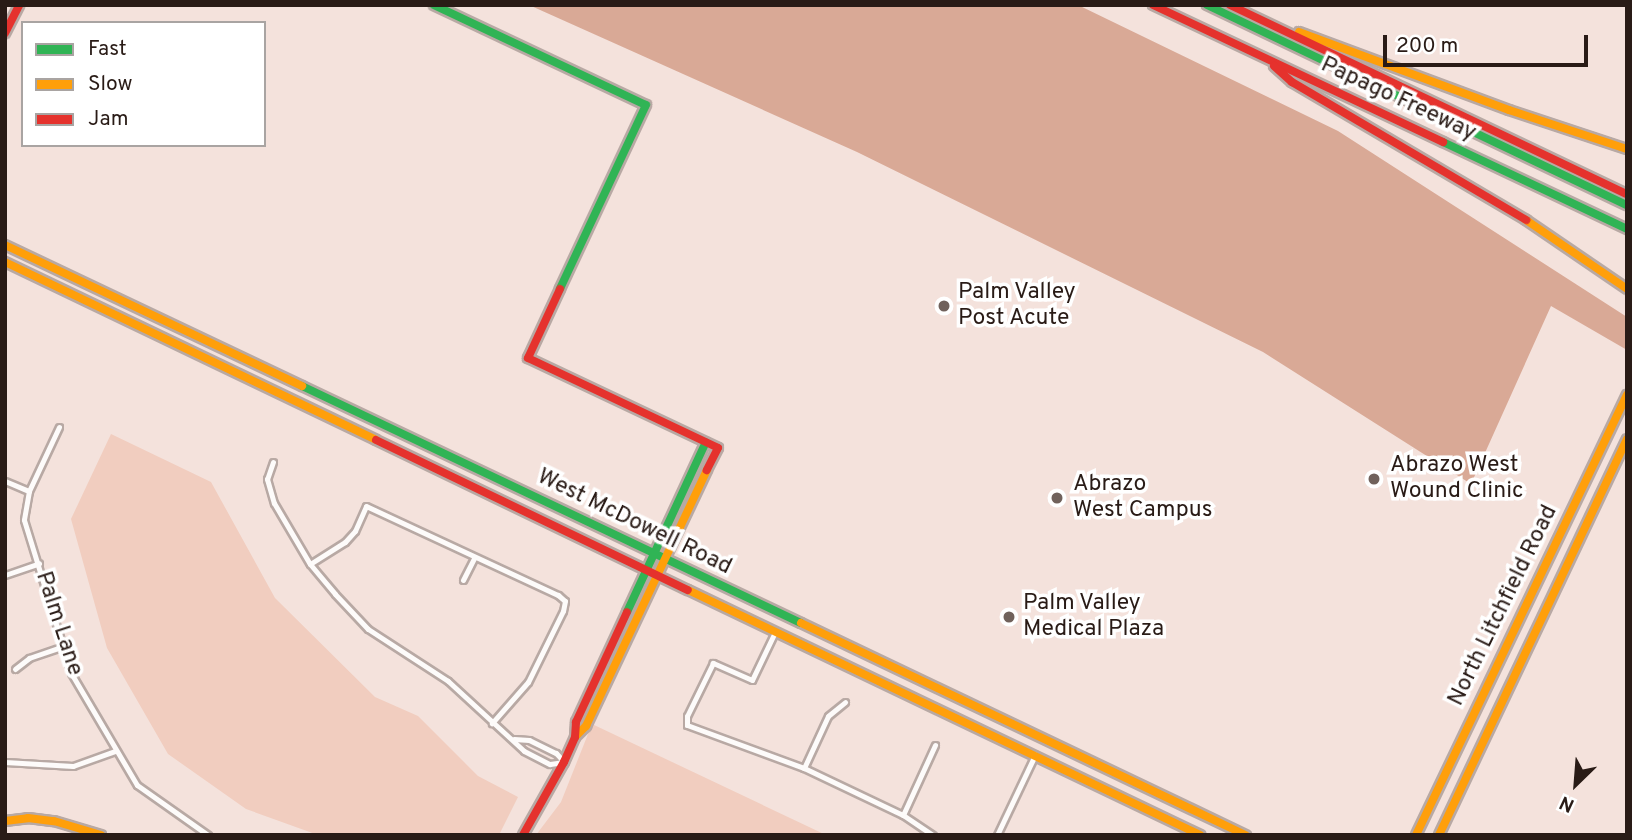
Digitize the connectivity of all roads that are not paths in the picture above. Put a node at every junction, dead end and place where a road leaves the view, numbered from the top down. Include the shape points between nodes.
1 (19, 5) edge
2 (434, 5) edge
3 (1153, 5) edge
4 (1207, 5) edge
5 (1230, 5) edge
6 (1265, 22) junction
7 (5, 33) edge
8 (1262, 57) junction
9 (1627, 149) edge
10 (1627, 194) edge
11 (1627, 205) edge
12 (1627, 229) edge
13 (5, 246) edge
14 (5, 262) edge
15 (1627, 289) edge
16 (290, 379) junction
17 (1627, 395) edge
18 (282, 396) junction
19 (59, 427) dead end
20 (1627, 439) edge
21 (706, 442) junction
22 (273, 462) dead end
23 (5, 481) edge
24 (29, 491) junction
25 (653, 554) junction
26 (474, 558) junction
27 (666, 559) junction
28 (39, 563) junction
29 (310, 564) junction
30 (646, 571) junction
31 (5, 575) edge
32 (658, 576) junction
33 (463, 580) dead end
34 (775, 632) junction
35 (63, 646) junction
36 (15, 669) dead end
37 (845, 702) dead end
38 (492, 723) junction
39 (575, 737) junction
40 (514, 739) junction
41 (935, 745) dead end
42 (116, 751) junction
43 (1034, 755) junction
44 (5, 762) edge
45 (564, 762) junction
46 (804, 768) junction
47 (1184, 805) junction
48 (903, 814) junction
49 (5, 821) edge
50 (1176, 823) junction
51 (101, 835) edge
52 (208, 835) edge
53 (523, 835) edge
54 (933, 835) edge
55 (997, 835) edge
56 (1200, 835) edge
57 (1246, 835) edge
58 (1416, 835) edge
59 (1439, 835) edge

1 - 7 main road
2 - 21 main road via 646,105 527,358
3 - 8 main road, Papago Freeway
4 - 11 main road
5 - 6 main road, Papago Freeway
6 - 9 main road
6 - 10 main road, Papago Freeway
8 - 12 main road, Papago Freeway
8 - 15 main road via 1292,82 1475,188
13 - 16 main road, West McDowell Road
14 - 18 main road, West McDowell Road
16 - 18 main road
16 - 25 main road, West McDowell Road
17 - 58 main road, North Litchfield Road
18 - 30 main road, West McDowell Road
19 - 24 street, Palm Lane
20 - 59 main road, North Litchfield Road
21 - 25 main road
21 - 27 main road via 718,448
22 - 29 street via 267,479 274,503
23 - 24 street
24 - 28 street, Palm Lane via 24,520
25 - 27 main road, West McDowell Road
25 - 30 main road
26 - 29 street via 366,506 345,542
26 - 33 street
26 - 38 street via 565,601 528,681
27 - 32 main road
27 - 47 main road, West McDowell Road
28 - 31 street
28 - 35 street, Palm Lane
29 - 38 street via 368,629 448,681
30 - 32 main road, West McDowell Road
30 - 39 main road via 576,722
32 - 34 main road, West McDowell Road
32 - 39 main road via 586,726
34 - 43 main road, West McDowell Road
34 - 46 street via 752,680 713,663 687,725
35 - 36 street via 29,658
35 - 42 street, Palm Lane via 86,702
37 - 46 street via 828,716
38 - 40 street
39 - 45 main road
40 - 45 street via 529,740
40 - 45 street via 524,751 547,762
41 - 48 street
42 - 44 street via 73,766
42 - 52 street, Palm Lane via 137,785
43 - 50 main road, West McDowell Road
43 - 55 street
45 - 53 main road
46 - 48 street
47 - 50 main road
47 - 57 main road, West McDowell Road
48 - 54 street
49 - 51 main road via 54,821
50 - 56 main road, West McDowell Road

